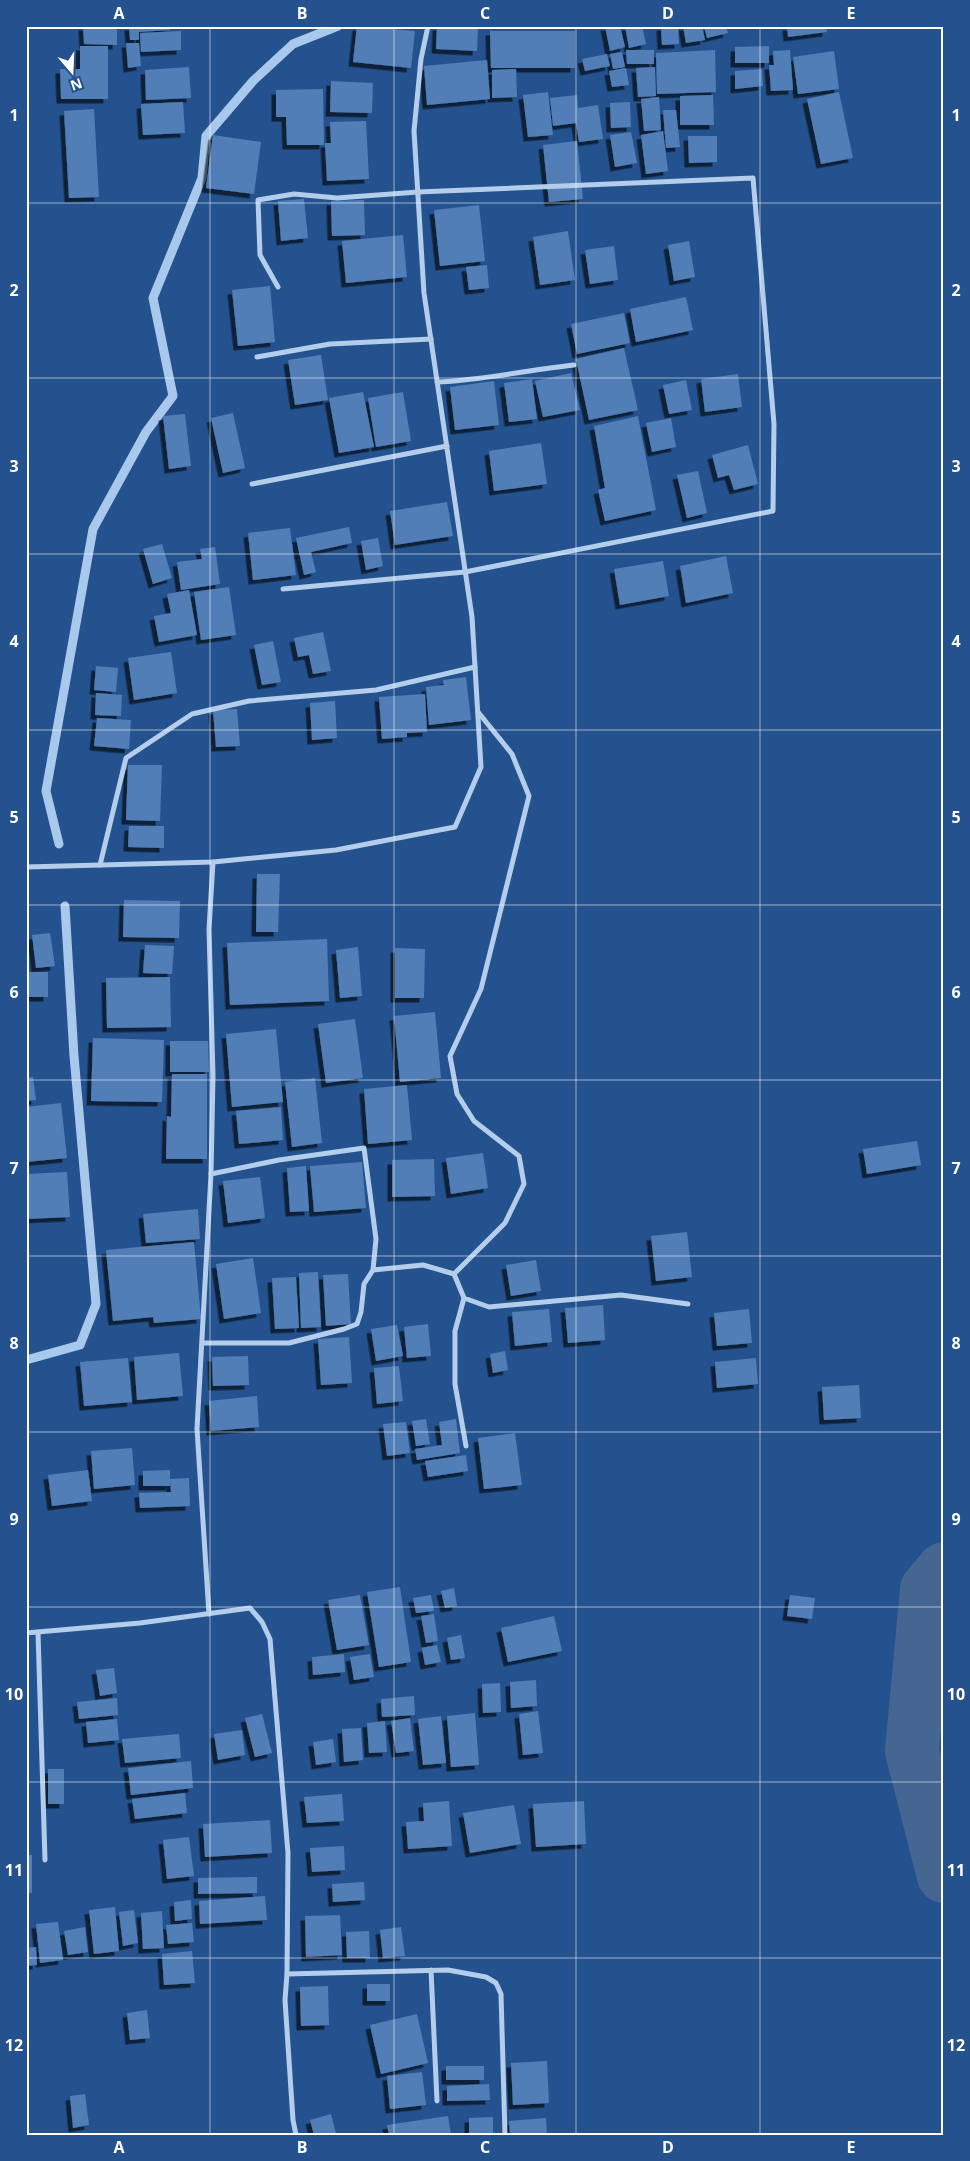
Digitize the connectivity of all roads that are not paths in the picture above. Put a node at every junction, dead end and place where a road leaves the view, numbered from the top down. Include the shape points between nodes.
1 (428, 26) edge
2 (418, 192) junction
3 (278, 287) dead end
4 (431, 339) junction
5 (257, 357) dead end
6 (574, 365) dead end
7 (437, 382) junction
8 (447, 446) junction
9 (252, 484) dead end
10 (465, 572) junction
11 (283, 589) dead end
12 (475, 667) junction
13 (478, 712) junction
14 (213, 862) junction
15 (100, 865) junction
16 (26, 867) edge
17 (211, 1174) junction
18 (373, 1270) junction
19 (454, 1274) junction
20 (464, 1298) junction
21 (688, 1304) dead end
22 (203, 1343) junction
23 (466, 1446) dead end
24 (209, 1614) junction
25 (38, 1632) junction
26 (26, 1633) edge
27 (45, 1860) dead end
28 (432, 1970) junction
29 (287, 1974) junction
30 (436, 2101) dead end
31 (296, 2135) edge
32 (505, 2135) edge

1 - 2 street via 421,59 414,131
2 - 3 street via 337,198 294,194 258,200 260,254
2 - 4 street via 424,293
2 - 10 street via 753,178 774,424 773,511
4 - 5 street via 330,344
4 - 7 street
6 - 7 street
7 - 8 street
8 - 9 street
8 - 10 street
10 - 11 street
10 - 12 street
12 - 13 street
12 - 15 street via 376,690 249,701 192,714 126,758
13 - 14 street via 481,767 455,827 336,850
13 - 19 street via 512,754 529,796 481,989 450,1056 457,1094 474,1121 519,1156 524,1184 505,1223
14 - 15 street
14 - 17 street via 209,929 213,1076
15 - 16 street
17 - 18 street via 364,1148 376,1239
17 - 22 street
18 - 19 street via 423,1265
18 - 22 street via 364,1284 357,1324 288,1342
19 - 20 street
20 - 21 street via 489,1307 620,1294
20 - 23 street via 455,1331 456,1384
22 - 24 street via 197,1429
24 - 25 street
24 - 29 street via 250,1608 270,1639 288,1854
25 - 26 street
25 - 27 street
28 - 29 street
28 - 30 street
28 - 32 street via 486,1977 496,1983 501,1994
29 - 31 street via 285,2000

